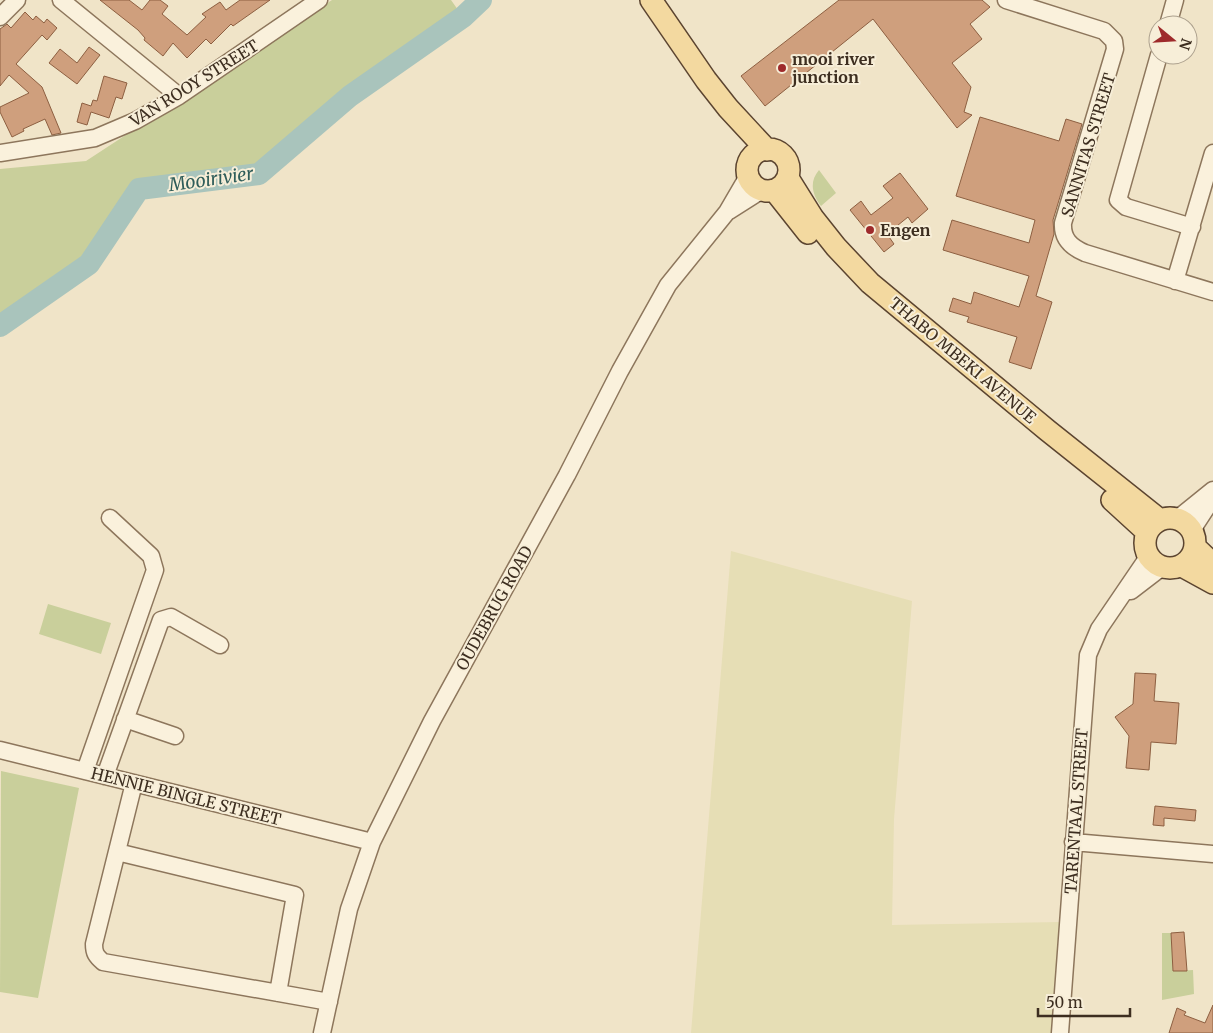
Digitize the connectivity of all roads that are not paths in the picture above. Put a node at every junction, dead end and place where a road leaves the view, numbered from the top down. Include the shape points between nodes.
1 (17, 0) edge
2 (61, 0) edge
3 (319, 0) edge
4 (652, 0) edge
5 (1006, 0) edge
6 (1175, 0) edge
7 (1171, 15) edge
8 (0, 17) edge
9 (1156, 65) edge
10 (179, 96) junction
11 (0, 153) edge
12 (1213, 153) edge
13 (765, 174) junction
14 (1192, 228) junction
15 (1175, 281) junction
16 (1213, 292) edge
17 (1213, 490) edge
18 (1213, 498) edge
19 (110, 518) dead end
20 (1174, 530) junction
21 (1164, 564) junction
22 (1213, 564) edge
23 (1213, 583) edge
24 (220, 646) dead end
25 (125, 718) junction
26 (175, 736) dead end
27 (0, 750) edge
28 (85, 771) junction
29 (105, 776) junction
30 (134, 783) junction
31 (372, 842) junction
32 (1074, 842) junction
33 (117, 852) junction
34 (1213, 854) edge
35 (278, 993) junction
36 (329, 1002) junction
37 (322, 1033) edge
38 (1060, 1033) edge

1 - 8 street
2 - 10 street
3 - 10 street, VAN ROOY STREET
4 - 13 main road, THABO MBEKI AVENUE via 728,108
5 - 15 street, SANNITAS STREET via 1104,31 1116,49 1063,223 1067,241 1085,253
6 - 7 street
9 - 14 street via 1118,200 1126,207
10 - 11 street, VAN ROOY STREET via 135,121 94,138
12 - 14 street
13 - 20 main road, THABO MBEKI AVENUE via 838,268 872,302 1132,517
13 - 31 street, OUDEBRUG ROAD via 727,212 668,285 432,722
14 - 15 street
15 - 16 street, SANNITAS STREET
17 - 20 street
18 - 20 street
19 - 28 street via 151,556 155,570
20 - 21 main road via 1190,558
20 - 21 main road via 1144,548
20 - 22 main road, THABO MBEKI AVENUE
21 - 23 main road
21 - 32 street, TARENTAAL STREET via 1121,598 1099,629 1088,656
24 - 25 street via 172,617 161,620
25 - 26 street
25 - 29 street
27 - 28 street, HENNIE BINGLE STREET
28 - 29 street, HENNIE BINGLE STREET
29 - 30 street, HENNIE BINGLE STREET
30 - 31 street, HENNIE BINGLE STREET
30 - 33 street
31 - 36 street, OUDEBRUG ROAD via 349,909
32 - 34 street
32 - 38 street, TARENTAAL STREET
33 - 35 street via 295,896
33 - 35 street via 94,944 94,953 103,962
35 - 36 street
36 - 37 street, OUDEBRUG ROAD

